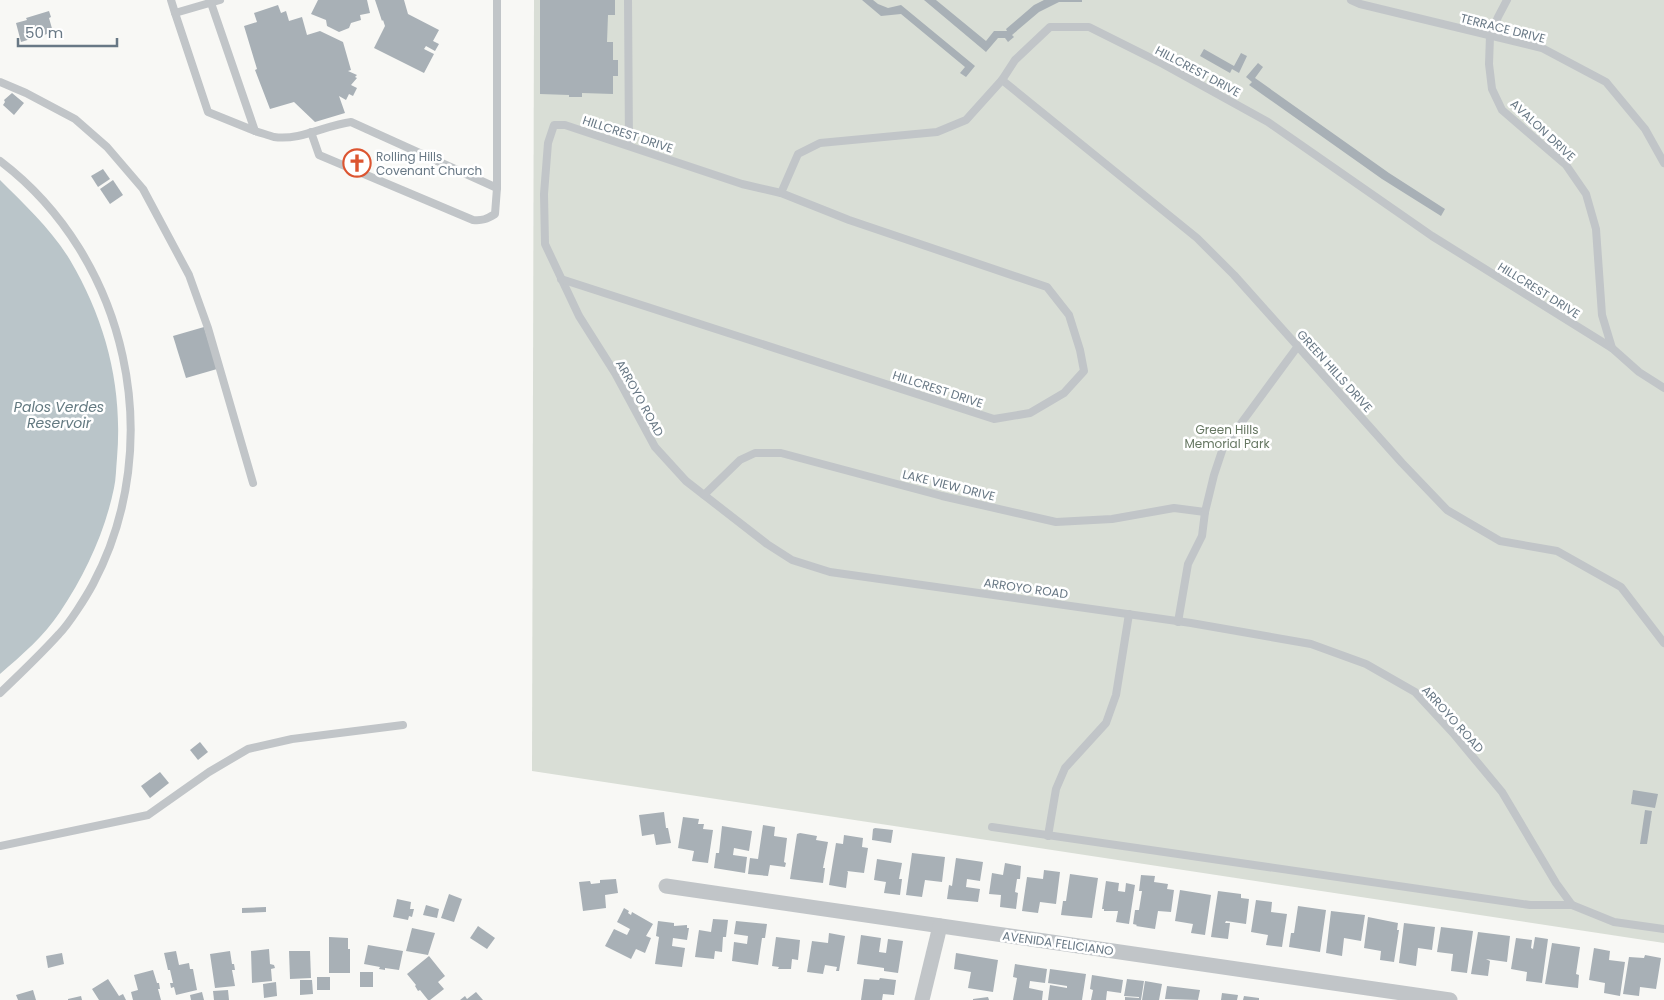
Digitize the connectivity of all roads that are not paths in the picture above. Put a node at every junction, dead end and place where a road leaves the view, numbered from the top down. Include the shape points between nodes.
1 (171, 0) edge
2 (220, 0) edge
3 (497, 0) edge
4 (628, 0) edge
5 (1351, 0) edge
6 (1507, 0) edge
7 (211, 3) junction
8 (175, 13) junction
9 (1490, 36) junction
10 (1002, 80) junction
11 (0, 82) edge
12 (554, 125) joint
13 (255, 131) junction
14 (311, 132) junction
15 (629, 145) junction
16 (0, 161) edge
17 (1664, 163) edge
18 (497, 188) junction
19 (781, 193) junction
20 (561, 279) junction
21 (1298, 346) junction
22 (1612, 348) junction
23 (1664, 388) edge
24 (253, 483) dead end
25 (704, 495) junction
26 (1205, 512) junction
27 (1129, 614) junction
28 (1178, 622) junction
29 (1664, 643) edge
30 (0, 693) edge
31 (403, 725) dead end
32 (992, 827) dead end
33 (1048, 836) junction
34 (0, 846) edge
35 (666, 886) dead end
36 (1572, 905) junction
37 (940, 926) junction
38 (1664, 929) edge
39 (922, 1000) edge
40 (1450, 1000) edge

1 - 8 lane
2 - 7 lane
3 - 18 lane
4 - 15 lane
5 - 9 lane, TERRACE DRIVE
6 - 9 lane
7 - 8 lane
7 - 13 lane
8 - 13 lane via 208,112
9 - 17 lane, TERRACE DRIVE via 1542,48 1606,82 1645,129
9 - 22 lane, AVALON DRIVE via 1492,89 1502,110 1566,165 1586,194 1596,228 1602,315
10 - 19 lane, HILLCREST DRIVE via 966,120 937,132 820,143 798,154
10 - 21 lane, GREEN HILLS DRIVE via 1197,238
10 - 22 lane, HILLCREST DRIVE via 1015,60 1050,27 1089,27 1268,122 1432,236
11 - 24 lane via 75,119 107,147 143,189 189,275 208,328
12 - 15 lane, HILLCREST DRIVE via 565,125
12 - 20 lane, ARROYO ROAD via 548,143 545,177 545,244
13 - 14 lane via 274,137
14 - 18 lane via 351,122
14 - 18 lane via 320,155 473,220 488,219 495,214
15 - 19 lane, HILLCREST DRIVE via 742,184
16 - 30 lane via 21,177 56,215 81,250 99,284 128,374 132,439 115,533 93,584 61,633
19 - 20 lane, HILLCREST DRIVE via 849,220 1047,288 1069,315 1084,371 1064,393 1030,413 994,419
20 - 25 lane, ARROYO ROAD via 655,447 686,482
21 - 26 lane via 1223,448
21 - 29 lane, GREEN HILLS DRIVE via 1448,510 1500,541 1557,551 1621,587
22 - 23 lane via 1639,372
25 - 26 lane, LAKE VIEW DRIVE via 740,460 756,453 781,453 942,496 1056,522 1112,519 1174,508
25 - 27 lane, ARROYO ROAD via 792,560 830,572
26 - 28 lane via 1202,536 1188,564
27 - 28 lane, ARROYO ROAD
27 - 33 lane via 1116,695 1106,722 1065,768 1056,789
28 - 36 lane, ARROYO ROAD via 1310,644 1366,664 1415,692 1502,792
31 - 34 lane via 292,739 248,749 148,815
32 - 33 lane
33 - 36 lane via 1530,905
35 - 37 street, AVENIDA FELICIANO
36 - 38 lane via 1614,922
37 - 39 street
37 - 40 street, AVENIDA FELICIANO

